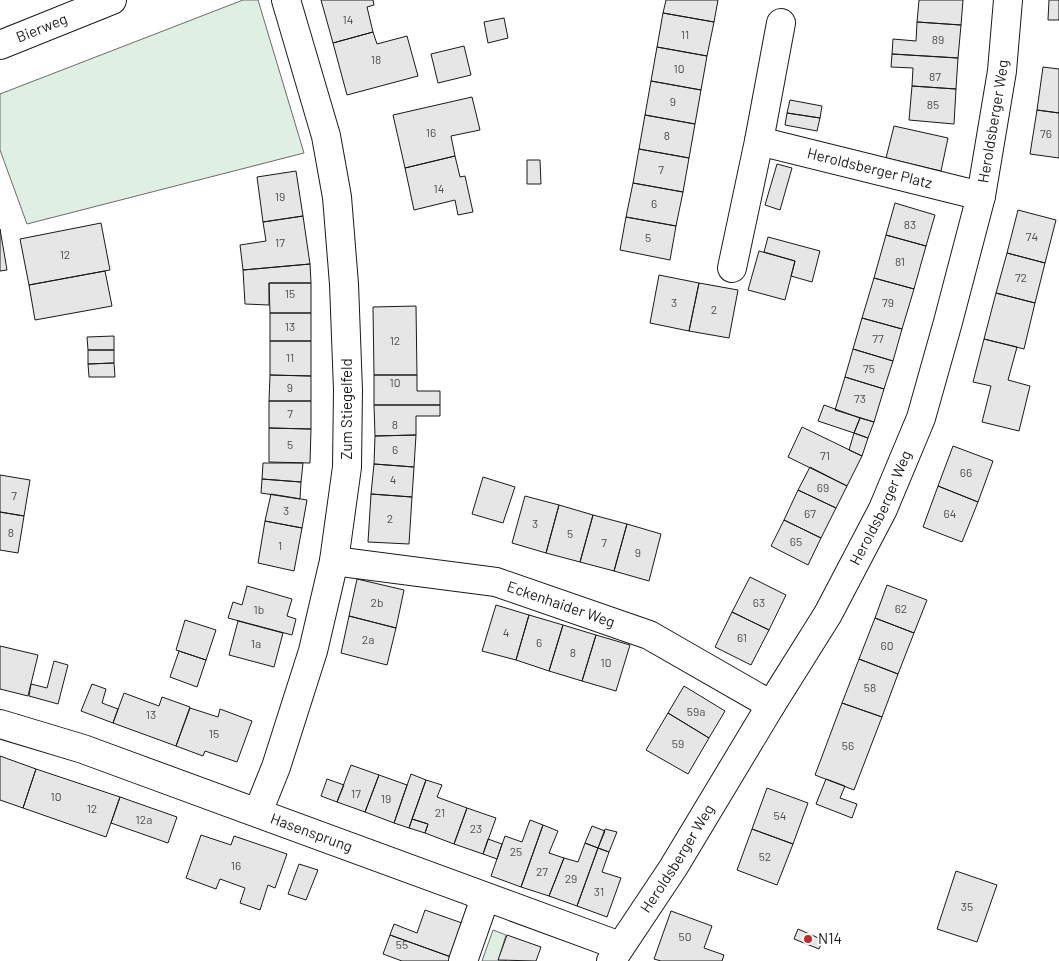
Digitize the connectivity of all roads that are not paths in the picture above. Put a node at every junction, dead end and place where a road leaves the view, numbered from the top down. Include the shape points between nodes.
1 (112, 0) edge
2 (286, 0) edge
3 (1008, 0) edge
4 (781, 24) dead end
5 (0, 45) edge
6 (758, 141) junction
7 (981, 196) junction
8 (732, 268) dead end
9 (334, 561) junction
10 (771, 705) junction
11 (0, 724) edge
12 (258, 812) junction
13 (485, 898) junction
14 (616, 954) edge
15 (463, 961) edge

1 - 5 street, Bierweg
2 - 9 street, Zum Stiegelfeld via 326,136 338,196 342,240 348,390 347,467
3 - 7 street, Heroldsberger Weg via 1002,71
4 - 6 street
6 - 7 street, Heroldsberger Platz
6 - 8 street
7 - 10 street, Heroldsberger Weg via 920,418 883,509 828,614
9 - 10 street, Eckenhaider Weg via 496,582 649,635
9 - 12 street, Zum Stiegelfeld via 312,651 276,767
10 - 14 street, Heroldsberger Weg via 673,868
11 - 12 street, Hasensprung via 83,749
12 - 13 street, Hasensprung
13 - 14 street, Hasensprung
13 - 15 street

